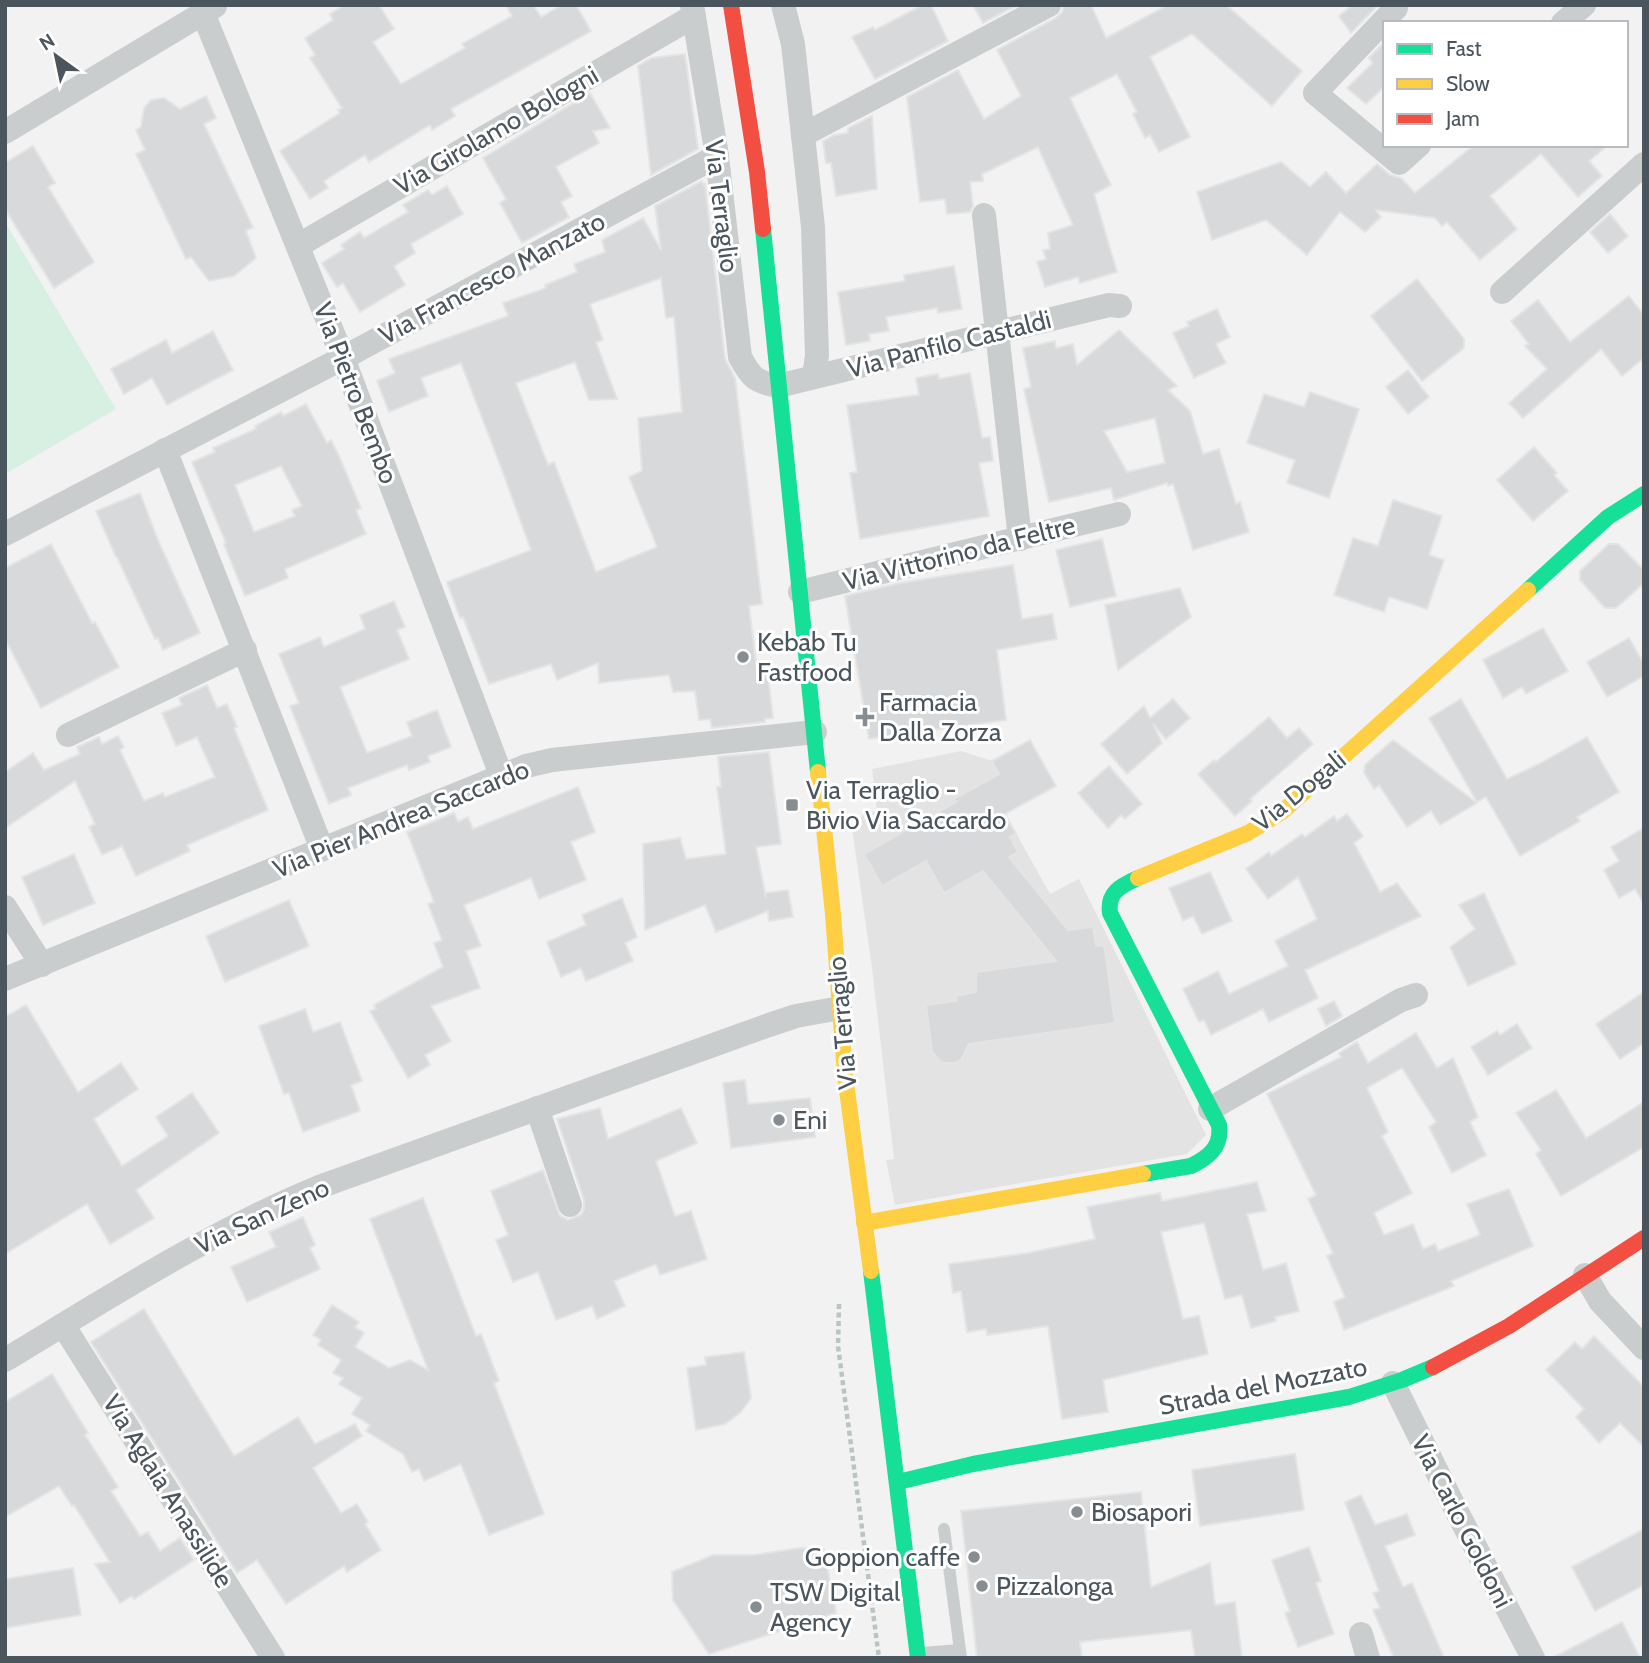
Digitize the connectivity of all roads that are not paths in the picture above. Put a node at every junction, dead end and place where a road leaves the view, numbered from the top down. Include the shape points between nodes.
1 (732, 5) edge
2 (783, 5) edge
3 (1049, 5) edge
4 (1584, 5) edge
5 (1396, 8) dead end
6 (210, 9) edge
7 (693, 10) edge
8 (1384, 21) edge
9 (1565, 21) edge
10 (1383, 22) edge
11 (5, 132) edge
12 (803, 135) junction
13 (1417, 147) edge
14 (717, 156) junction
15 (1644, 164) edge
16 (984, 215) dead end
17 (299, 245) junction
18 (1502, 292) dead end
19 (1120, 306) dead end
20 (997, 333) junction
21 (343, 358) junction
22 (814, 377) junction
23 (778, 386) junction
24 (165, 450) junction
25 (1644, 494) edge
26 (1119, 514) dead end
27 (5, 534) edge
28 (1020, 539) junction
29 (800, 592) junction
30 (245, 650) junction
31 (815, 732) junction
32 (68, 735) dead end
33 (501, 775) junction
34 (323, 849) junction
35 (5, 907) edge
36 (42, 965) junction
37 (5, 979) edge
38 (1416, 995) dead end
39 (840, 1008) junction
40 (537, 1108) junction
41 (1210, 1109) junction
42 (570, 1205) dead end
43 (864, 1223) junction
44 (1644, 1238) edge
45 (1585, 1275) junction
46 (63, 1325) junction
47 (1644, 1348) edge
48 (5, 1360) edge
49 (1393, 1383) junction
50 (898, 1482) junction
51 (944, 1529) dead end
52 (960, 1654) edge
53 (918, 1655) edge
54 (273, 1658) edge
55 (1533, 1658) edge

1 - 23 street, Via Terraglio via 757,172
2 - 12 street via 793,44
3 - 12 street
4 - 9 street
5 - 8 street
6 - 11 street
6 - 17 street, Via Pietro Bembo
7 - 14 street, Via Terraglio
7 - 17 street, Via Girolamo Bologni
10 - 13 street via 1315,93 1399,163
12 - 22 street via 813,227
14 - 21 street, Via Francesco Manzato
14 - 23 street, Via Terraglio via 740,356 760,383
15 - 18 street
16 - 20 street
17 - 21 street, Via Pietro Bembo
19 - 20 street, Via Panfilo Castaldi
20 - 22 street, Via Panfilo Castaldi
20 - 28 street
21 - 24 street, Via Francesco Manzato
21 - 33 street, Via Pietro Bembo
22 - 23 street, Via Panfilo Castaldi
23 - 29 street, Via Terraglio
24 - 27 street, Via Francesco Manzato
24 - 30 street
25 - 41 street, Via Dogali via 1608,517 1282,812 1248,833 1112,893 1110,913
26 - 28 street, Via Vittorino da Feltre
28 - 29 street, Via Vittorino da Feltre
29 - 31 street, Via Terraglio
30 - 32 street
30 - 34 street
31 - 33 street, Via Pier Andrea Saccardo via 552,760
31 - 39 street, Via Terraglio
33 - 34 street, Via Pier Andrea Saccardo
34 - 36 street, Via Pier Andrea Saccardo
35 - 36 street
36 - 37 street, Via Pier Andrea Saccardo
38 - 41 street
39 - 40 street, Via San Zeno via 796,1016
39 - 43 street, Via Terraglio
40 - 42 street
40 - 46 street, Via San Zeno via 266,1209
41 - 43 street, Via Dogali via 1221,1133 1220,1142 1191,1166
43 - 50 street, Via Terraglio
44 - 45 street, Strada del Mozzato
45 - 47 street via 1601,1301
45 - 49 street, Strada del Mozzato via 1476,1343
46 - 48 street, Via San Zeno
46 - 54 street, Via Aglaia Anassilide
49 - 50 street, Strada del Mozzato via 1323,1402 973,1464
49 - 55 street, Via Carlo Goldoni
50 - 53 street, Via Terraglio
51 - 52 lane
52 - 53 lane

